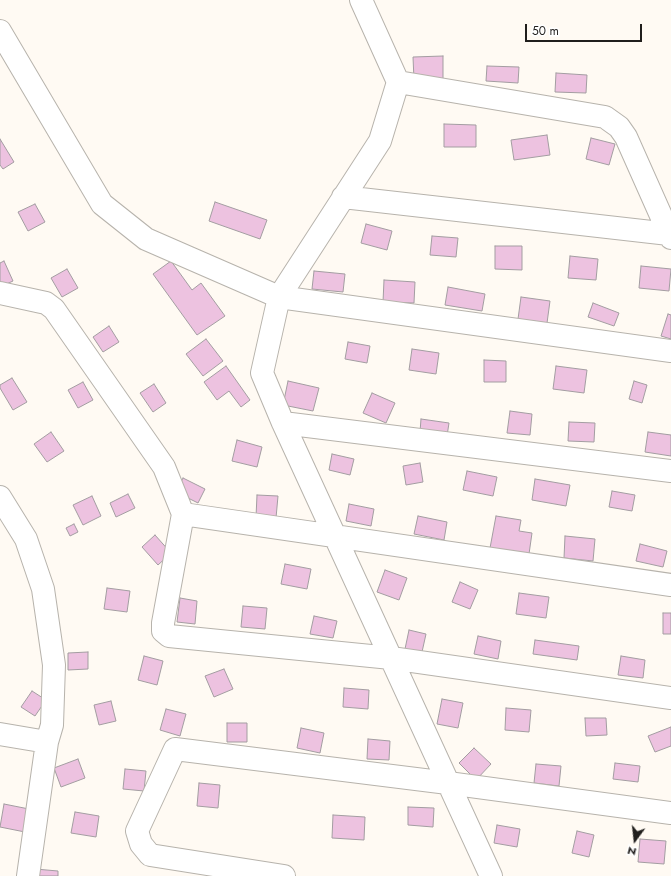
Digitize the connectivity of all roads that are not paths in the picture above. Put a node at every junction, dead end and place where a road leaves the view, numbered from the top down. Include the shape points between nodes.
1 (361, 0) edge
2 (0, 30) edge
3 (398, 82) junction
4 (343, 198) junction
5 (670, 236) edge
6 (0, 293) edge
7 (279, 297) junction
8 (671, 351) edge
9 (283, 423) junction
10 (671, 471) edge
11 (0, 497) edge
12 (183, 514) junction
13 (336, 537) junction
14 (671, 585) edge
15 (391, 658) junction
16 (671, 698) edge
17 (0, 734) edge
18 (47, 742) junction
19 (448, 783) junction
20 (671, 812) edge
21 (28, 876) edge
22 (284, 876) edge
23 (491, 876) edge

1 - 3 street
2 - 7 street via 102,204 146,239
3 - 4 street via 380,141
3 - 5 street via 605,117 626,137
4 - 5 street
4 - 7 street
6 - 12 street via 46,303 54,309 164,467
7 - 8 street
7 - 9 street via 262,373
9 - 10 street
9 - 13 street
11 - 18 street via 26,540 43,589 54,665 52,725
12 - 13 street
12 - 15 street via 163,623 163,631 169,636
13 - 14 street
13 - 15 street
15 - 16 street
15 - 19 street
17 - 18 street
18 - 21 street
19 - 20 street
19 - 22 street via 175,750 137,831 150,855
19 - 23 street

